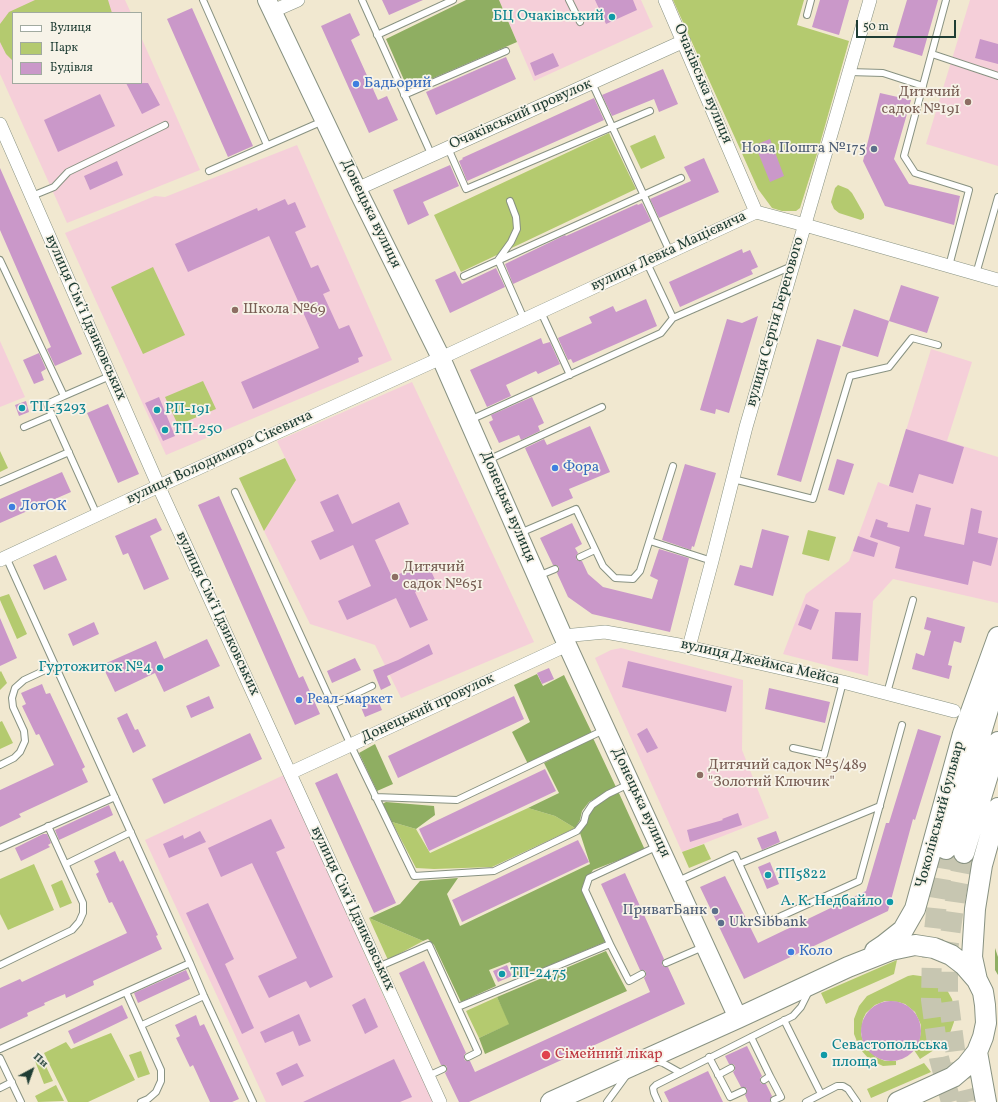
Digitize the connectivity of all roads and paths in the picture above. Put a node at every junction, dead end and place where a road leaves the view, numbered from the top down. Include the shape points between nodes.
1 (203, 0) edge
2 (298, 0) edge
3 (362, 0) edge
4 (453, 0) edge
5 (569, 0) edge
6 (665, 0) edge
7 (811, 0) edge
8 (870, 0) edge
9 (946, 0) edge
10 (270, 6) edge
11 (807, 15) dead end
12 (580, 22) dead end
13 (377, 35) junction
14 (684, 41) junction
15 (506, 51) dead end
16 (932, 54) junction
17 (849, 72) junction
18 (998, 76) edge
19 (592, 83) junction
20 (923, 86) junction
21 (404, 95) junction
22 (650, 111) dead end
23 (325, 120) junction
24 (165, 125) dead end
25 (612, 128) junction
26 (1, 129) edge
27 (267, 145) junction
28 (448, 148) junction
29 (432, 156) junction
30 (209, 171) dead end
31 (681, 178) dead end
32 (357, 189) junction
33 (643, 194) junction
34 (32, 196) junction
35 (998, 197) edge
36 (510, 201) dead end
37 (756, 212) junction
38 (805, 225) junction
39 (670, 252) junction
40 (0, 260) edge
41 (498, 260) junction
42 (647, 263) junction
43 (794, 266) junction
44 (949, 266) junction
45 (976, 274) junction
46 (464, 276) dead end
47 (998, 280) edge
48 (541, 312) junction
49 (673, 318) junction
50 (524, 319) junction
51 (938, 345) dead end
52 (441, 358) junction
53 (570, 375) junction
54 (110, 376) junction
55 (64, 396) junction
56 (602, 407) dead end
57 (52, 415) junction
58 (469, 420) junction
59 (24, 427) dead end
60 (69, 452) junction
61 (487, 461) junction
62 (673, 466) dead end
63 (733, 479) junction
64 (0, 482) edge
65 (159, 486) junction
66 (235, 492) dead end
67 (97, 515) junction
68 (518, 533) junction
69 (650, 541) junction
70 (595, 550) junction
71 (580, 557) dead end
72 (3, 559) edge
73 (712, 561) junction
74 (555, 569) dead end
75 (537, 577) junction
76 (913, 600) dead end
77 (998, 637) edge
78 (565, 641) junction
79 (689, 647) junction
80 (54, 666) junction
81 (998, 676) edge
82 (843, 682) junction
83 (372, 686) dead end
84 (887, 693) junction
85 (332, 705) junction
86 (954, 711) dead end
87 (902, 725) dead end
88 (606, 729) junction
89 (998, 742) edge
90 (350, 745) junction
91 (793, 748) dead end
92 (0, 765) edge
93 (290, 773) junction
94 (631, 783) junction
95 (115, 797) junction
96 (376, 797) junction
97 (880, 806) junction
98 (998, 808) edge
99 (48, 826) junction
100 (995, 828) edge
101 (131, 832) junction
102 (660, 846) junction
103 (0, 848) edge
104 (66, 864) junction
105 (739, 864) junction
106 (677, 882) junction
107 (610, 944) junction
108 (706, 946) junction
109 (190, 962) junction
110 (666, 964) dead end
111 (0, 965) edge
112 (848, 967) junction
113 (378, 968) junction
114 (642, 974) dead end
115 (819, 981) junction
116 (126, 992) junction
117 (986, 992) edge
118 (204, 996) junction
119 (458, 1008) junction
120 (738, 1018) junction
121 (784, 1020) junction
122 (142, 1025) junction
123 (751, 1037) junction
124 (998, 1045) edge
125 (0, 1049) edge
126 (978, 1051) junction
127 (468, 1057) dead end
128 (709, 1057) junction
129 (0, 1058) edge
130 (641, 1062) junction
131 (731, 1068) dead end
132 (443, 1069) dead end
133 (680, 1072) junction
134 (718, 1075) junction
135 (428, 1076) junction
136 (12, 1082) junction
137 (0, 1088) edge
138 (743, 1091) dead end
139 (821, 1094) junction
140 (731, 1100) edge
141 (774, 1100) dead end
142 (782, 1100) edge
143 (21, 1102) edge
144 (141, 1102) edge
145 (253, 1102) edge
146 (440, 1102) edge
147 (551, 1102) edge
148 (607, 1102) edge
149 (658, 1102) edge
150 (806, 1102) edge
151 (857, 1102) edge
152 (898, 1102) edge
153 (986, 1102) edge

1 - 27 lane
2 - 10 street
3 - 13 lane
4 - 13 lane
5 - 12 lane
6 - 14 street, Очаківська вулиця
7 - 11 lane
8 - 17 street, вулиця Сергія Берегового
9 - 16 lane
10 - 23 street, Донецька вулиця
13 - 21 lane
14 - 19 street, Очаківський провулок
14 - 37 street, Очаківська вулиця
15 - 21 lane
16 - 18 lane
16 - 20 lane
17 - 20 lane via 883,74
17 - 38 street, вулиця Сергія Берегового
19 - 25 lane
19 - 28 street, Очаківський провулок
20 - 44 lane via 904,156 915,173 969,190
21 - 29 lane
22 - 25 lane
23 - 27 lane
23 - 32 street, Донецька вулиця
24 - 34 lane via 68,172 54,187
25 - 28 lane via 466,189
25 - 33 lane
26 - 34 street, вулиця Сімʼї Ідзиковських
27 - 30 lane
28 - 29 street, Очаківський провулок
29 - 32 street, Очаківський провулок
31 - 33 lane
32 - 52 street, Донецька вулиця
33 - 39 lane
33 - 41 lane
34 - 54 street, вулиця Сімʼї Ідзиковських
35 - 45 lane
36 - 41 lane via 517,229
37 - 38 street, вулиця Левка Мацієвича
37 - 39 street, вулиця Левка Мацієвича
38 - 43 street, вулиця Сергія Берегового
38 - 44 street, вулиця Левка Мацієвича
39 - 42 street, вулиця Левка Мацієвича
40 - 55 lane
41 - 46 lane
41 - 50 lane
42 - 48 street, вулиця Левка Мацієвича
42 - 49 lane
43 - 49 lane
43 - 63 street, вулиця Сергія Берегового
44 - 45 street, вулиця Левка Мацієвича
45 - 47 street, вулиця Левка Мацієвича
48 - 50 street, вулиця Левка Мацієвича
48 - 53 lane
49 - 53 lane via 661,333
50 - 52 street, вулиця Левка Мацієвича
51 - 63 lane via 912,338 889,367 850,376 813,499
52 - 58 street, Донецька вулиця
52 - 65 street, вулиця Володимира Сікевича
53 - 58 lane
54 - 55 lane
54 - 65 street, вулиця Сімʼї Ідзиковських
55 - 57 lane via 47,404
56 - 61 lane
57 - 59 lane
57 - 60 lane
58 - 61 street, Донецька вулиця
60 - 64 lane
60 - 67 lane
61 - 68 street, Донецька вулиця
62 - 69 lane
63 - 73 street, вулиця Сергія Берегового
65 - 67 street, вулиця Володимира Сікевича
65 - 93 street, вулиця Сімʼї Ідзиковських
66 - 85 lane
67 - 72 street, вулиця Володимира Сікевича
68 - 70 lane via 576,509
68 - 75 street, Донецька вулиця
69 - 70 lane via 640,571 633,579 615,578 602,566
69 - 73 lane
70 - 71 lane
72 - 80 lane
73 - 79 street, вулиця Сергія Берегового
74 - 75 lane
75 - 78 street, Донецька вулиця
76 - 84 lane
77 - 112 main road, Чоколівський бульвар via 963,734 915,909 903,930
78 - 79 street, вулиця Джеймса Мейса via 605,632
78 - 88 street, Донецька вулиця
78 - 90 street, Донецький провулок
79 - 82 street, вулиця Джеймса Мейса
80 - 92 lane via 24,680 16,688 12,698 13,707 24,731 25,741 14,758
80 - 95 lane
81 - 89 main road, Чоколівський бульвар via 955,850
82 - 84 street, вулиця Джеймса Мейса
82 - 91 lane via 824,755
83 - 85 lane
84 - 86 street, вулиця Джеймса Мейса
85 - 90 lane
87 - 97 lane
88 - 94 street, Донецька вулиця
88 - 96 lane via 456,800
90 - 93 street, Донецький провулок
90 - 96 lane
93 - 113 street, вулиця Сімʼї Ідзиковських
94 - 96 lane via 592,805 577,831 494,871 414,876
94 - 102 street, Донецька вулиця
95 - 99 lane
95 - 101 lane
97 - 105 lane
97 - 105 lane via 859,881 766,923
98 - 100 main road
99 - 103 lane
99 - 104 lane
100 - 117 main road via 982,865 975,909 972,956
101 - 104 lane
101 - 109 lane
102 - 106 street, Донецька вулиця
102 - 107 lane via 589,878 585,890
104 - 111 lane via 83,903 83,913 79,922 72,930
105 - 106 lane via 735,855
106 - 108 street, Донецька вулиця
107 - 114 lane via 629,981
107 - 119 lane
108 - 110 lane
108 - 120 street, Донецька вулиця
109 - 116 lane
109 - 118 lane
112 - 115 main road
112 - 117 main road via 891,950 916,945 934,948 951,955 964,965
113 - 119 lane via 429,945
113 - 135 street, вулиця Сімʼї Ідзиковських
115 - 120 main road
115 - 121 lane via 807,993 797,1013
116 - 122 lane
116 - 125 lane
117 - 126 main road via 986,1023
118 - 122 lane
118 - 145 lane
119 - 127 lane via 478,1052
120 - 130 main road
121 - 123 lane
121 - 139 lane
122 - 144 lane via 161,1070 156,1092
123 - 128 lane
123 - 142 lane via 756,1056
124 - 126 main road
126 - 152 main road via 953,1077
126 - 153 main road
128 - 133 lane
128 - 134 lane
129 - 136 lane
130 - 133 lane via 663,1063
130 - 147 main road
130 - 148 lane via 620,1083
131 - 134 lane
132 - 135 lane
133 - 149 lane via 659,1082 653,1088
134 - 140 lane
135 - 146 street, вулиця Сімʼї Ідзиковських
136 - 137 lane
136 - 143 lane
138 - 140 lane
139 - 150 lane
139 - 151 lane via 837,1086 843,1086
141 - 142 lane

